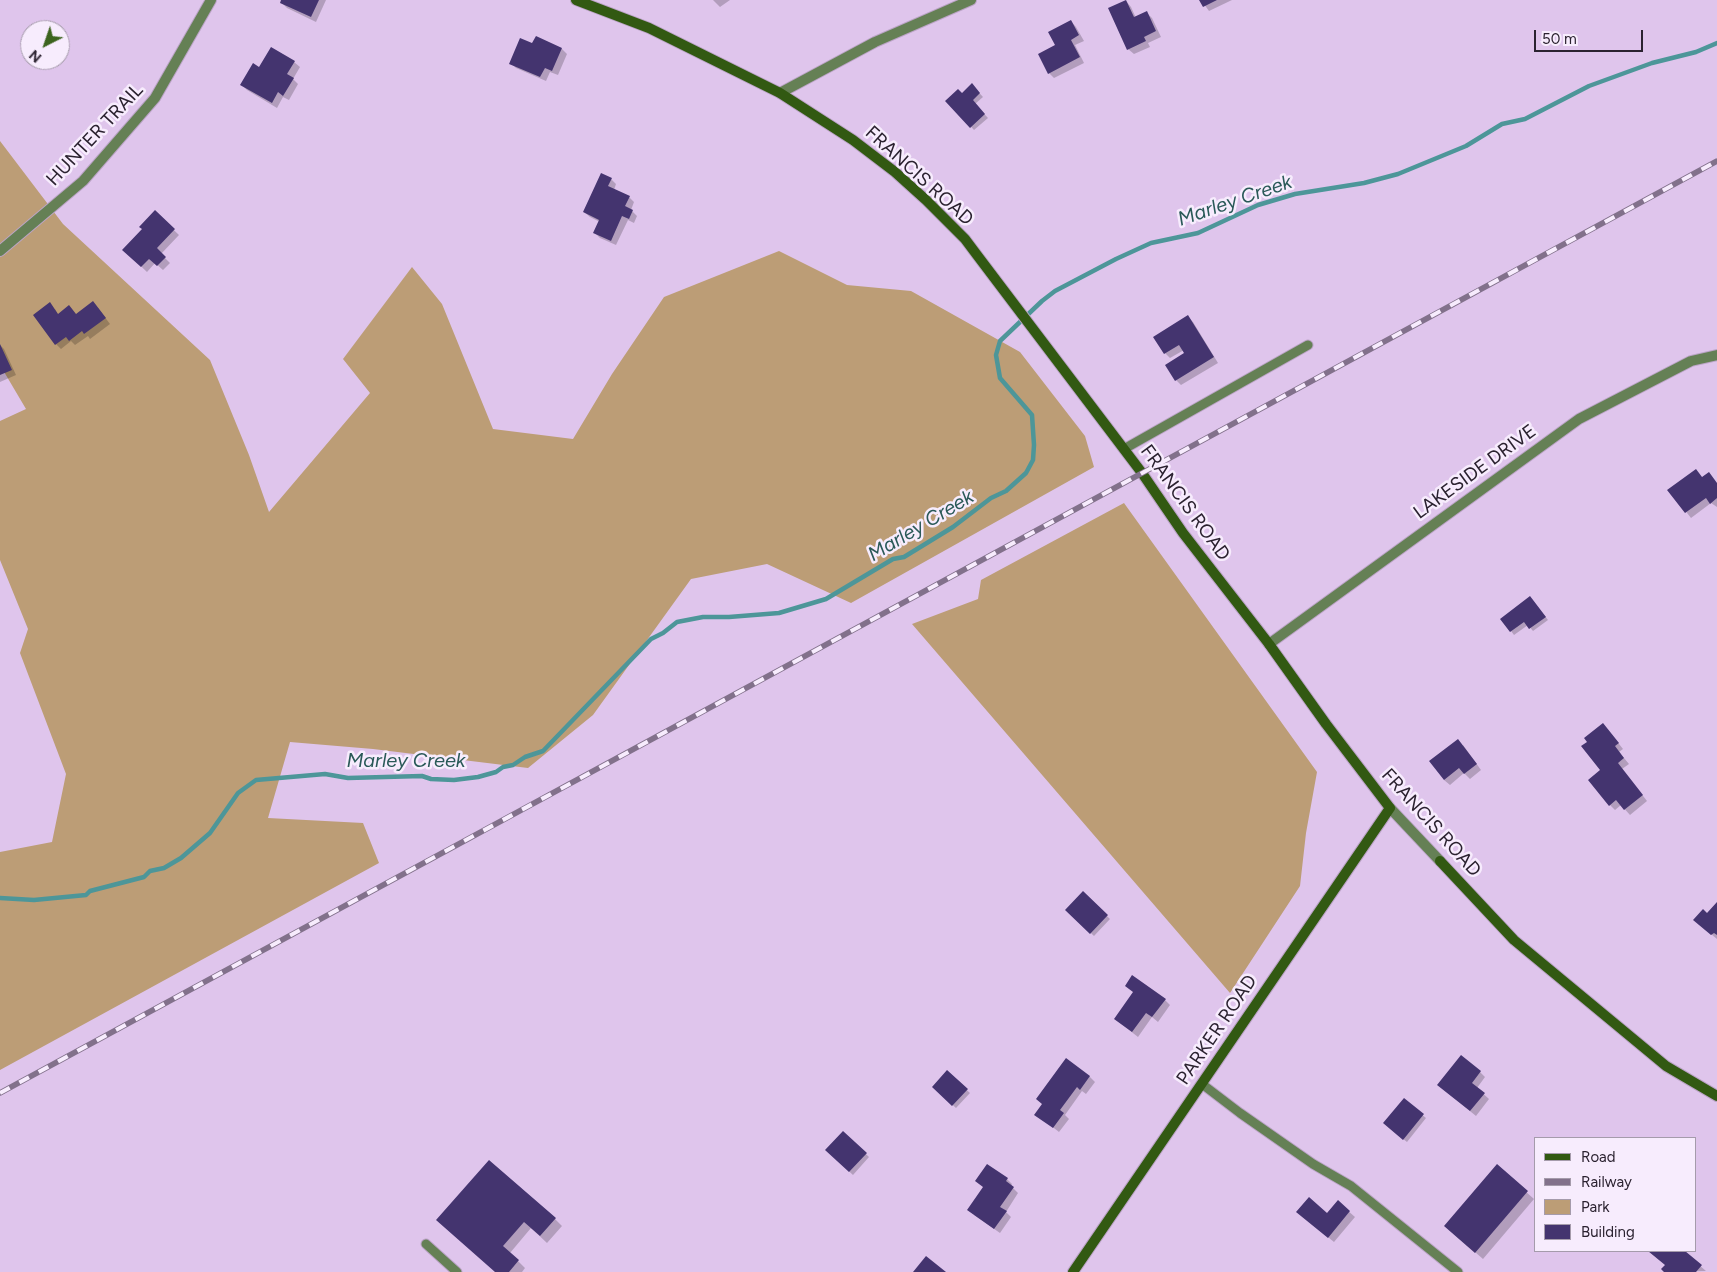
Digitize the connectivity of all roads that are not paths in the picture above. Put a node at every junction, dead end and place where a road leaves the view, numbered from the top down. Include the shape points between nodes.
1 (211, 0) edge
2 (576, 0) edge
3 (971, 0) edge
4 (780, 93) junction
5 (0, 251) edge
6 (1308, 345) dead end
7 (1717, 355) edge
8 (1124, 449) junction
9 (1269, 644) junction
10 (1390, 808) junction
11 (1202, 1084) junction
12 (1717, 1096) edge
13 (426, 1244) dead end
14 (457, 1272) edge
15 (1073, 1272) edge
16 (1458, 1272) edge

1 - 5 street, HUNTER TRAIL via 155,98 83,181
2 - 4 street, FRANCIS ROAD via 649,28
3 - 4 street via 875,42
4 - 8 street, FRANCIS ROAD via 853,140 895,172 965,239
6 - 8 lane
7 - 9 street, LAKESIDE DRIVE via 1691,361 1579,419
8 - 9 street, FRANCIS ROAD via 1182,532
9 - 10 street, FRANCIS ROAD
10 - 11 street, PARKER ROAD
10 - 12 street, FRANCIS ROAD via 1514,940 1666,1066
11 - 15 street, PARKER ROAD
11 - 16 lane via 1313,1164 1351,1186
13 - 14 lane

